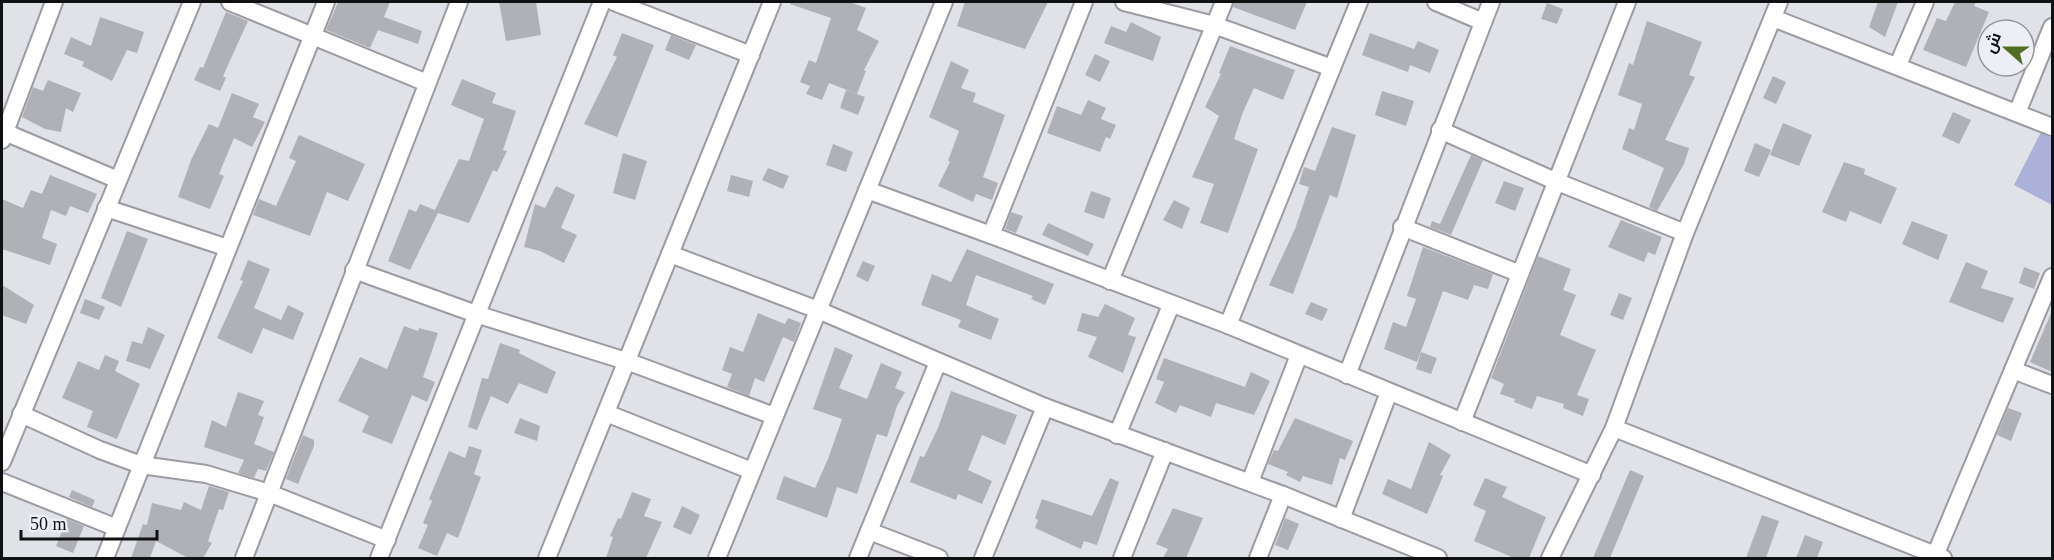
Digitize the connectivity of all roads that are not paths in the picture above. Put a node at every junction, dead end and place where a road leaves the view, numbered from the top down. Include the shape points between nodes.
1 (54, 2) edge
2 (192, 2) edge
3 (230, 2) edge
4 (326, 2) edge
5 (459, 2) edge
6 (602, 2) edge
7 (614, 2) edge
8 (772, 2) edge
9 (944, 2) edge
10 (1084, 2) edge
11 (1124, 2) edge
12 (1224, 2) edge
13 (1359, 2) edge
14 (1436, 2) edge
15 (1491, 2) edge
16 (1627, 2) edge
17 (1779, 2) edge
18 (1925, 2) edge
19 (1773, 18) junction
20 (1483, 22) junction
21 (1214, 25) junction
22 (2052, 27) edge
23 (312, 36) junction
24 (751, 55) junction
25 (1898, 65) junction
26 (1332, 68) junction
27 (427, 82) junction
28 (2017, 113) junction
29 (2052, 127) edge
30 (1440, 130) junction
31 (2, 135) edge
32 (118, 180) junction
33 (1555, 181) junction
34 (867, 190) junction
35 (106, 208) junction
36 (1402, 227) junction
37 (1685, 233) junction
38 (991, 236) junction
39 (228, 248) junction
40 (670, 254) junction
41 (354, 270) junction
42 (1518, 273) junction
43 (2052, 278) edge
44 (1110, 281) junction
45 (1171, 304) junction
46 (818, 310) junction
47 (478, 315) junction
48 (1228, 325) junction
49 (1299, 355) junction
50 (629, 362) junction
51 (938, 362) junction
52 (2013, 370) junction
53 (1347, 375) junction
54 (2052, 385) edge
55 (1389, 392) junction
56 (1046, 407) junction
57 (21, 414) junction
58 (606, 414) junction
59 (774, 417) junction
60 (1462, 422) junction
61 (1614, 428) junction
62 (1117, 435) junction
63 (1165, 452) junction
64 (2, 462) edge
65 (141, 465) junction
66 (752, 471) junction
67 (1593, 475) junction
68 (2, 482) edge
69 (1250, 482) junction
70 (269, 493) junction
71 (1283, 495) junction
72 (1341, 519) junction
73 (117, 528) junction
74 (869, 531) junction
75 (387, 540) junction
76 (1396, 551) edge
77 (1937, 557) edge
78 (105, 558) edge
79 (244, 558) edge
80 (379, 558) edge
81 (548, 558) edge
82 (717, 558) edge
83 (858, 558) edge
84 (939, 558) edge
85 (983, 558) edge
86 (1122, 558) edge
87 (1258, 558) edge
88 (1438, 558) edge
89 (1550, 558) edge

1 - 31 street
2 - 32 street
3 - 23 street
4 - 23 street
5 - 27 street
6 - 47 street
7 - 24 street
8 - 24 street
9 - 34 street
10 - 38 street
11 - 21 street
12 - 21 street
13 - 26 street
14 - 20 street
15 - 20 street
16 - 33 street
17 - 19 street
18 - 25 street
19 - 25 street
19 - 37 street
20 - 30 street
21 - 26 street
21 - 44 street
22 - 28 street
23 - 27 street
23 - 39 street
24 - 40 street
25 - 28 street
26 - 48 street
27 - 41 street
28 - 29 street
30 - 33 street
30 - 36 street
31 - 32 street
32 - 35 street
33 - 37 street
33 - 42 street
34 - 38 street
34 - 46 street
35 - 39 street
35 - 57 street
36 - 42 street
36 - 53 street
37 - 61 street
38 - 44 street
39 - 65 street
40 - 46 street
40 - 50 street
41 - 47 street
41 - 70 street
42 - 60 street
43 - 52 street
44 - 45 street
45 - 48 street
45 - 62 street
46 - 51 street
46 - 59 street
47 - 50 street
47 - 75 street
48 - 49 street
49 - 53 street
49 - 69 street
50 - 58 street
50 - 59 street
51 - 56 street
51 - 74 street
52 - 54 street
52 - 77 street
53 - 55 street
55 - 60 street
55 - 72 street
56 - 62 street
56 - 85 street
57 - 64 street
57 - 65 street
58 - 66 street
58 - 81 street
59 - 66 street
60 - 67 street
61 - 67 street
61 - 77 street
62 - 63 street
63 - 69 street
63 - 86 street
65 - 70 street via 206,474
65 - 73 street
66 - 82 street
67 - 89 street
68 - 73 street
69 - 71 street
70 - 75 street
70 - 79 street
71 - 72 street
71 - 87 street
72 - 76 street
73 - 78 street
74 - 83 street
74 - 84 street
75 - 80 street
76 - 88 street

